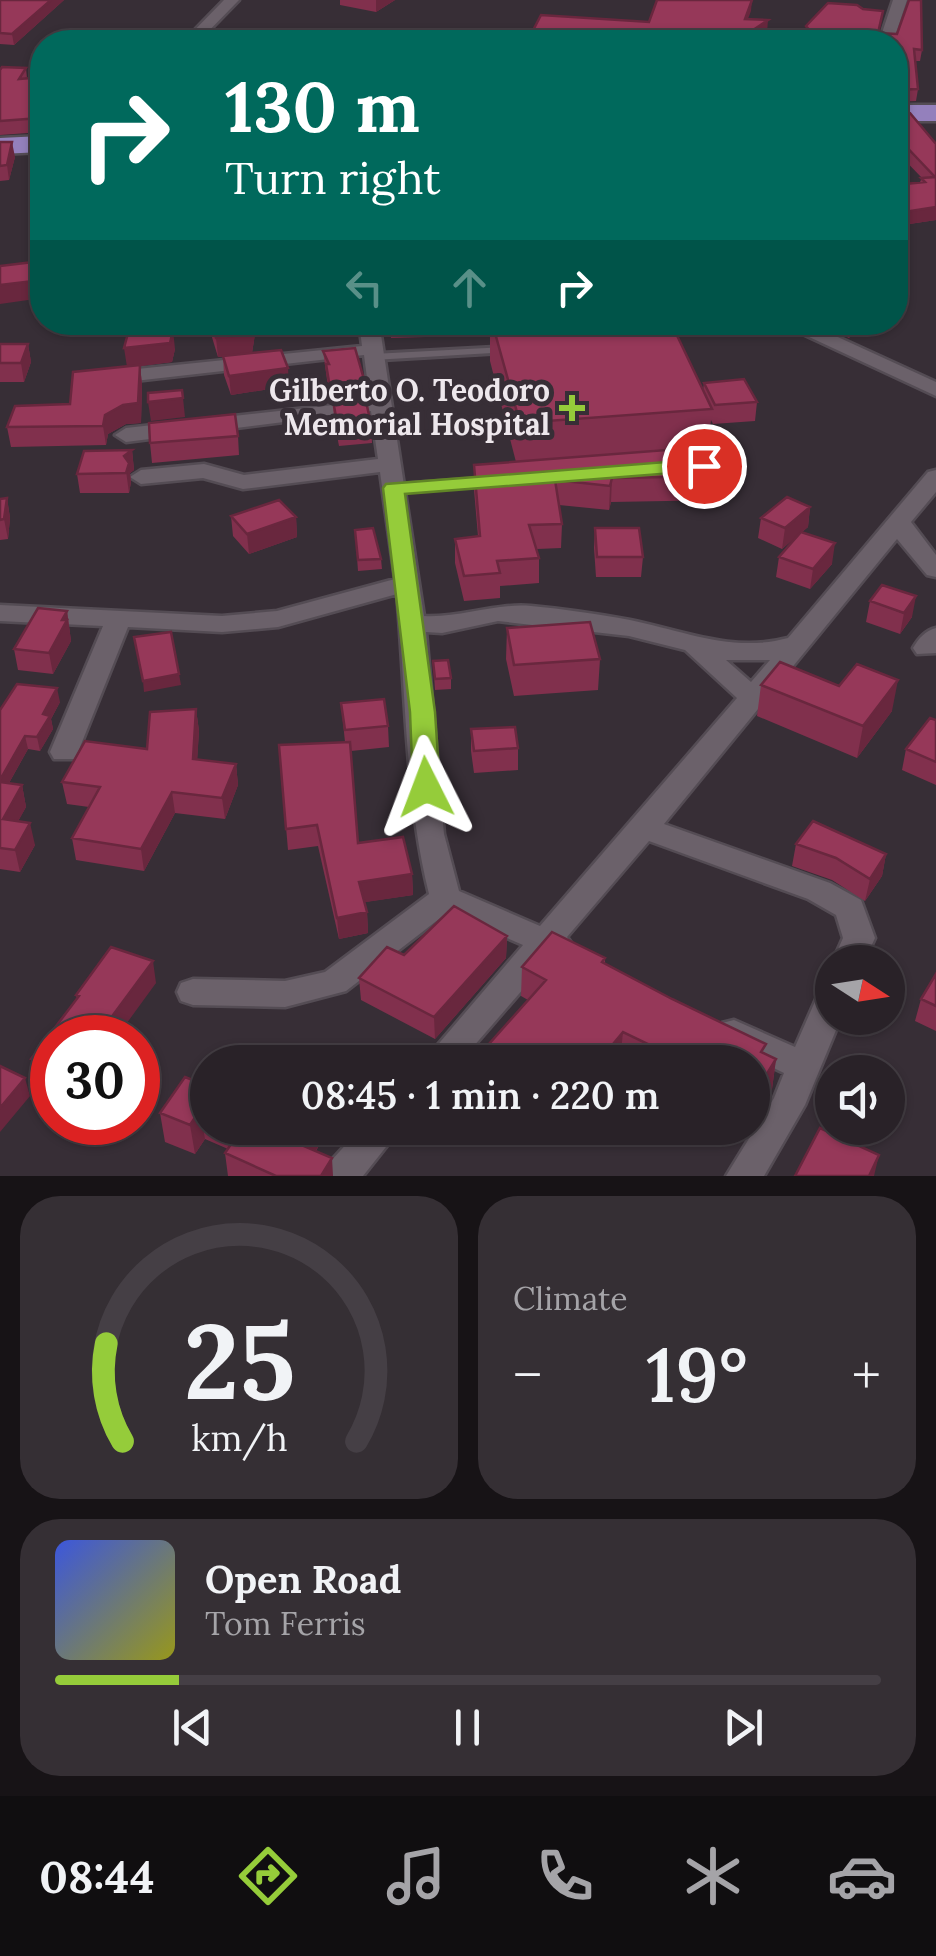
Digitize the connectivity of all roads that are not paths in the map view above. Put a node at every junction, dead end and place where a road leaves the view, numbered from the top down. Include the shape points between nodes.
1 (232, 0) edge
2 (900, 0) edge
3 (202, 30) edge
4 (890, 30) edge
5 (908, 114) edge
6 (933, 117) edge
7 (30, 145) edge
8 (0, 146) edge
9 (815, 335) edge
10 (371, 343) edge
11 (529, 349) edge
12 (98, 379) edge
13 (936, 390) edge
14 (380, 405) junction
15 (126, 435) dead end
16 (391, 476) junction
17 (141, 477) dead end
18 (936, 477) edge
19 (510, 480) edge
20 (899, 522) junction
21 (936, 570) edge
22 (408, 583) junction
23 (0, 613) edge
24 (118, 621) junction
25 (412, 624) junction
26 (797, 644) junction
27 (696, 647) junction
28 (752, 697) junction
29 (64, 752) dead end
30 (644, 828) junction
31 (444, 898) junction
32 (546, 941) junction
33 (856, 945) edge
34 (581, 958) edge
35 (193, 992) dead end
36 (702, 1018) edge
37 (818, 1035) edge
38 (455, 1045) edge
39 (806, 1068) junction
40 (368, 1145) edge
41 (343, 1173) dead end
42 (744, 1176) edge

1 - 3 street
2 - 4 street
5 - 6 highway
7 - 8 highway
9 - 13 street
10 - 11 lane
10 - 12 street
10 - 14 street
14 - 15 street
14 - 16 street
16 - 17 street via 243,482 204,470
16 - 19 lane
16 - 22 street
18 - 20 street
20 - 21 street
20 - 26 street
22 - 24 street via 278,618
22 - 25 street
23 - 24 street
24 - 29 street
25 - 27 street via 531,614 629,628
25 - 31 street via 429,834
26 - 27 street via 759,654
26 - 28 street
27 - 28 street
28 - 30 street
30 - 32 street
30 - 33 street via 850,908
31 - 32 street
31 - 35 street via 335,982 285,994
32 - 34 street
32 - 38 street
36 - 39 street
37 - 39 street
39 - 42 street
40 - 41 street

